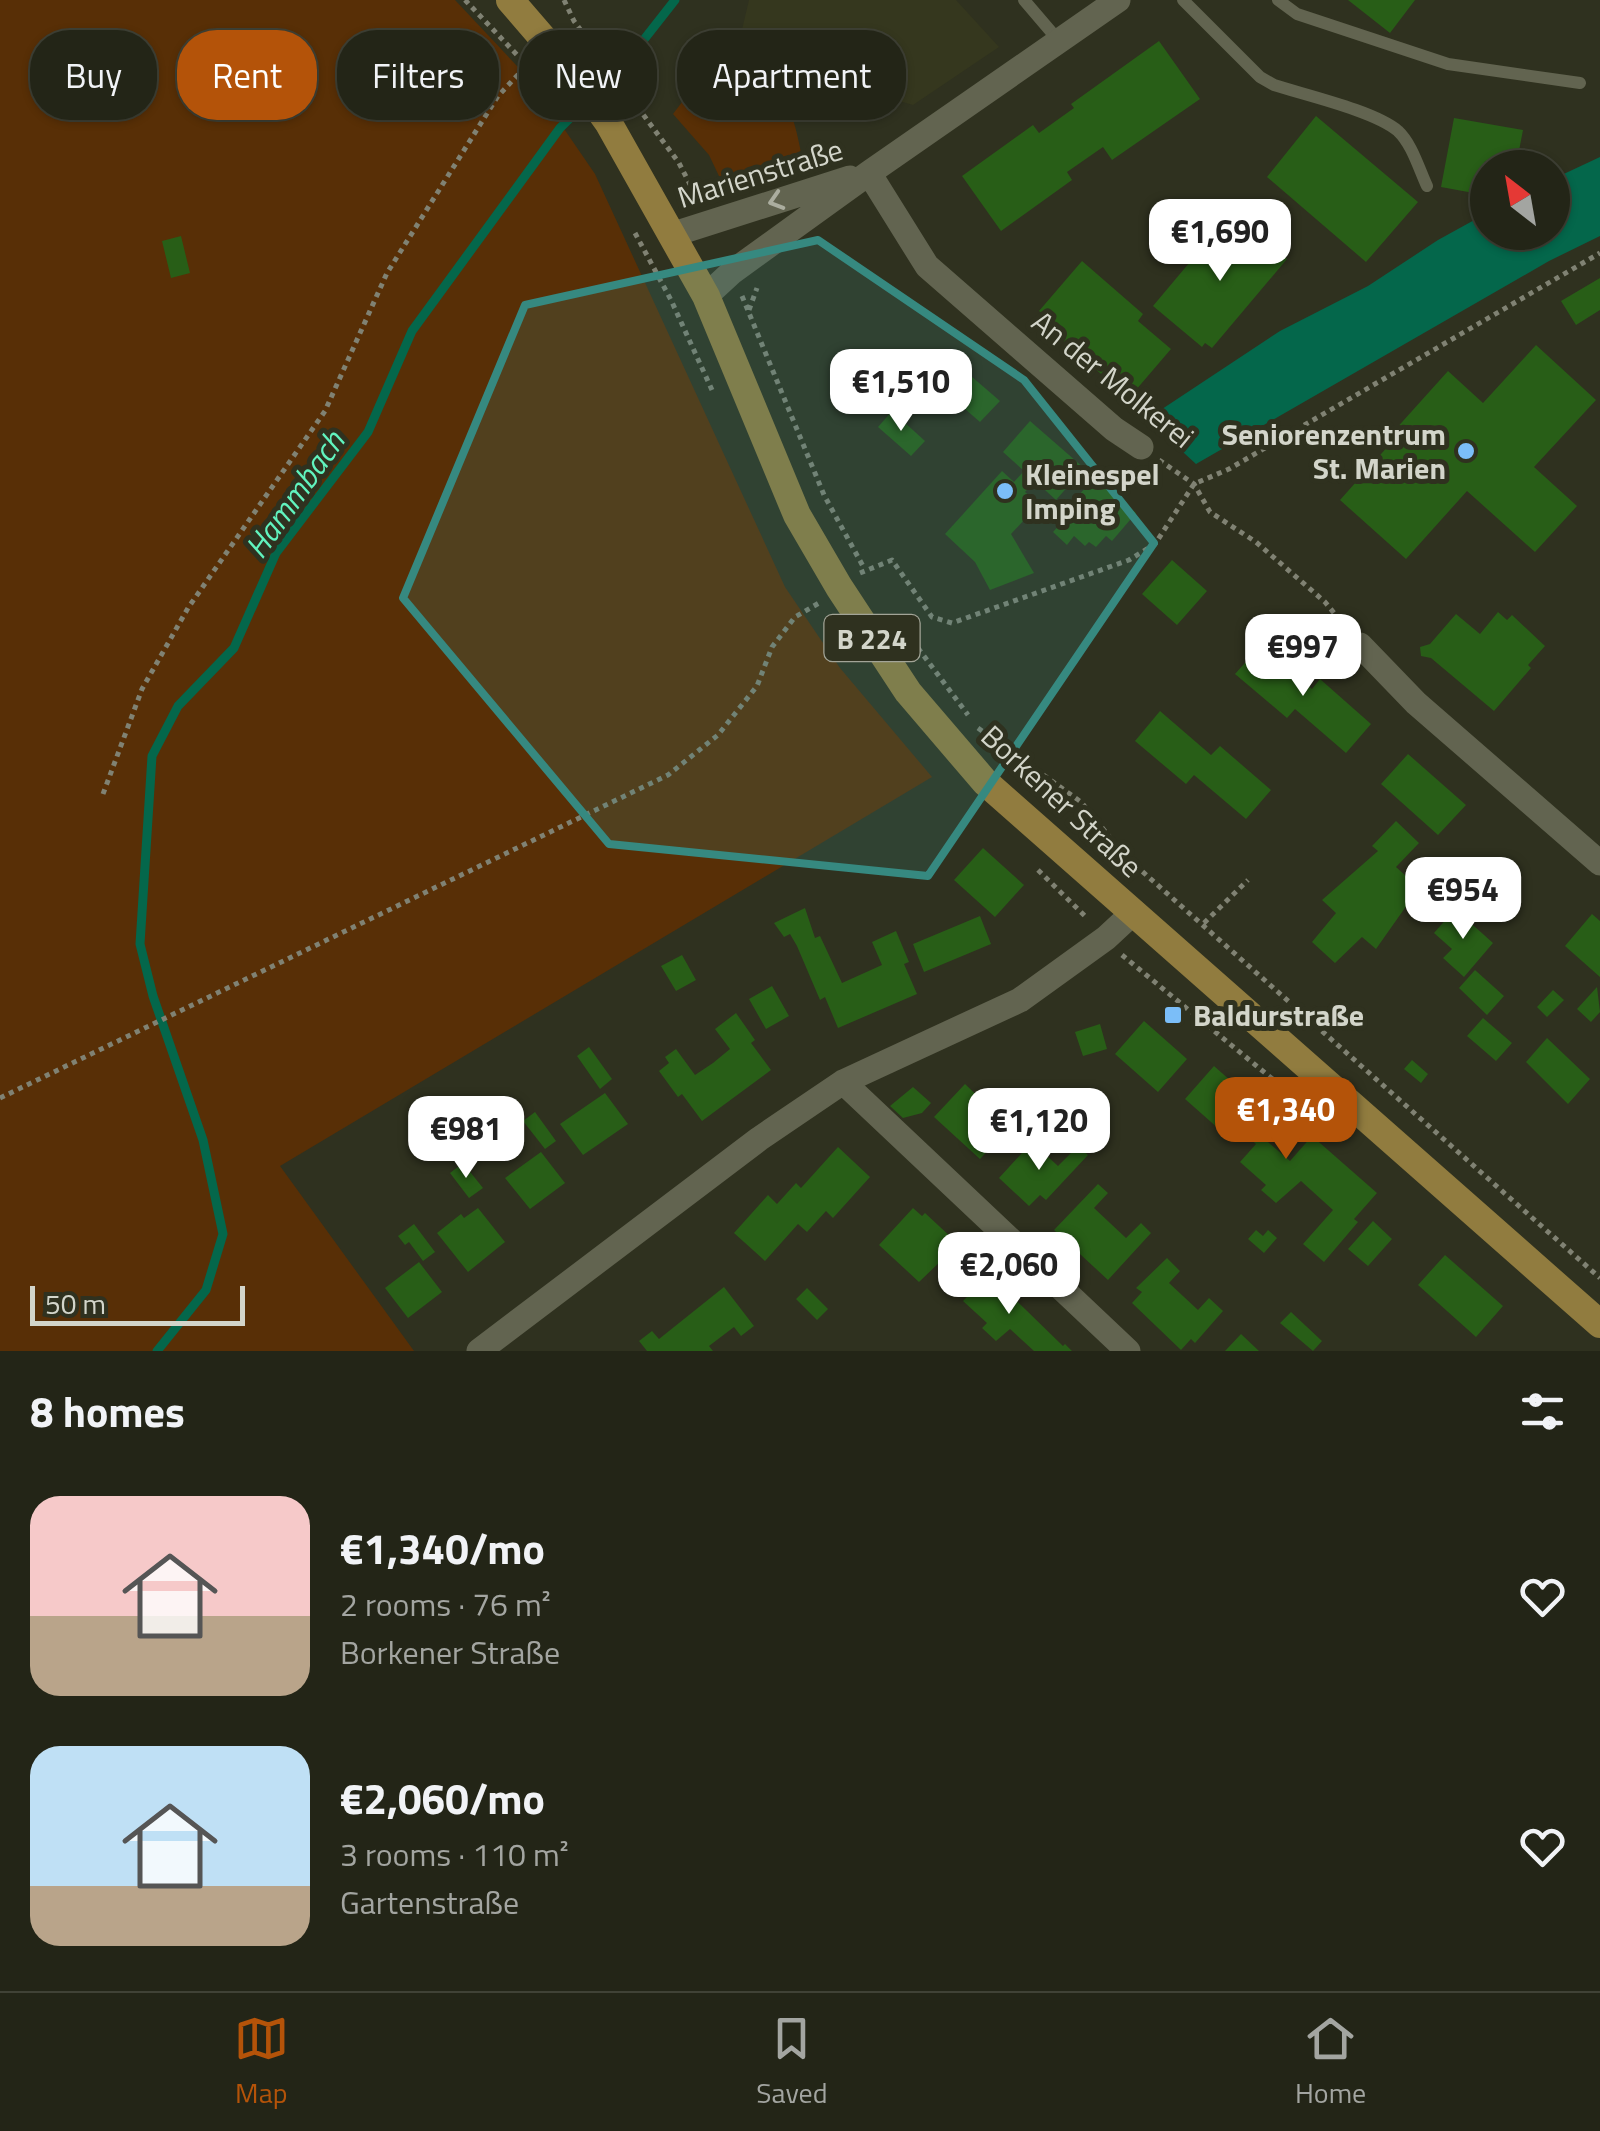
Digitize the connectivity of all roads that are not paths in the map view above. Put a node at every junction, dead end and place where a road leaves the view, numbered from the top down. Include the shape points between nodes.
1 (510, 0) edge
2 (1024, 0) edge
3 (1118, 0) edge
4 (1183, 0) edge
5 (1278, 0) edge
6 (1059, 41) junction
7 (1580, 82) dead end
8 (869, 172) junction
9 (1427, 186) dead end
10 (671, 234) junction
11 (706, 296) junction
12 (1140, 447) road end
13 (1360, 645) road end
14 (1600, 862) edge
15 (1134, 912) junction
16 (844, 1082) junction
17 (1600, 1324) edge
18 (479, 1351) edge
19 (1128, 1351) edge

1 - 10 main road, Borkener Straße / B 224 via 608,122
2 - 6 lane
3 - 6 street, Marienstraße
4 - 9 lane via 1260,77 1396,129
5 - 7 lane via 1297,14 1448,64
6 - 8 street, Marienstraße
8 -> 10 street, Marienstraße
8 - 11 street, Marienstraße
8 - 12 street, An der Molkerei via 927,266
10 - 11 main road, Borkener Straße / B 224
11 - 15 main road, Borkener Straße / B 224 via 797,515 908,692 985,782
13 - 14 street via 1416,703
15 - 16 street via 1020,1000
15 - 17 main road, Borkener Straße / B 224
16 - 18 street
16 - 19 street

